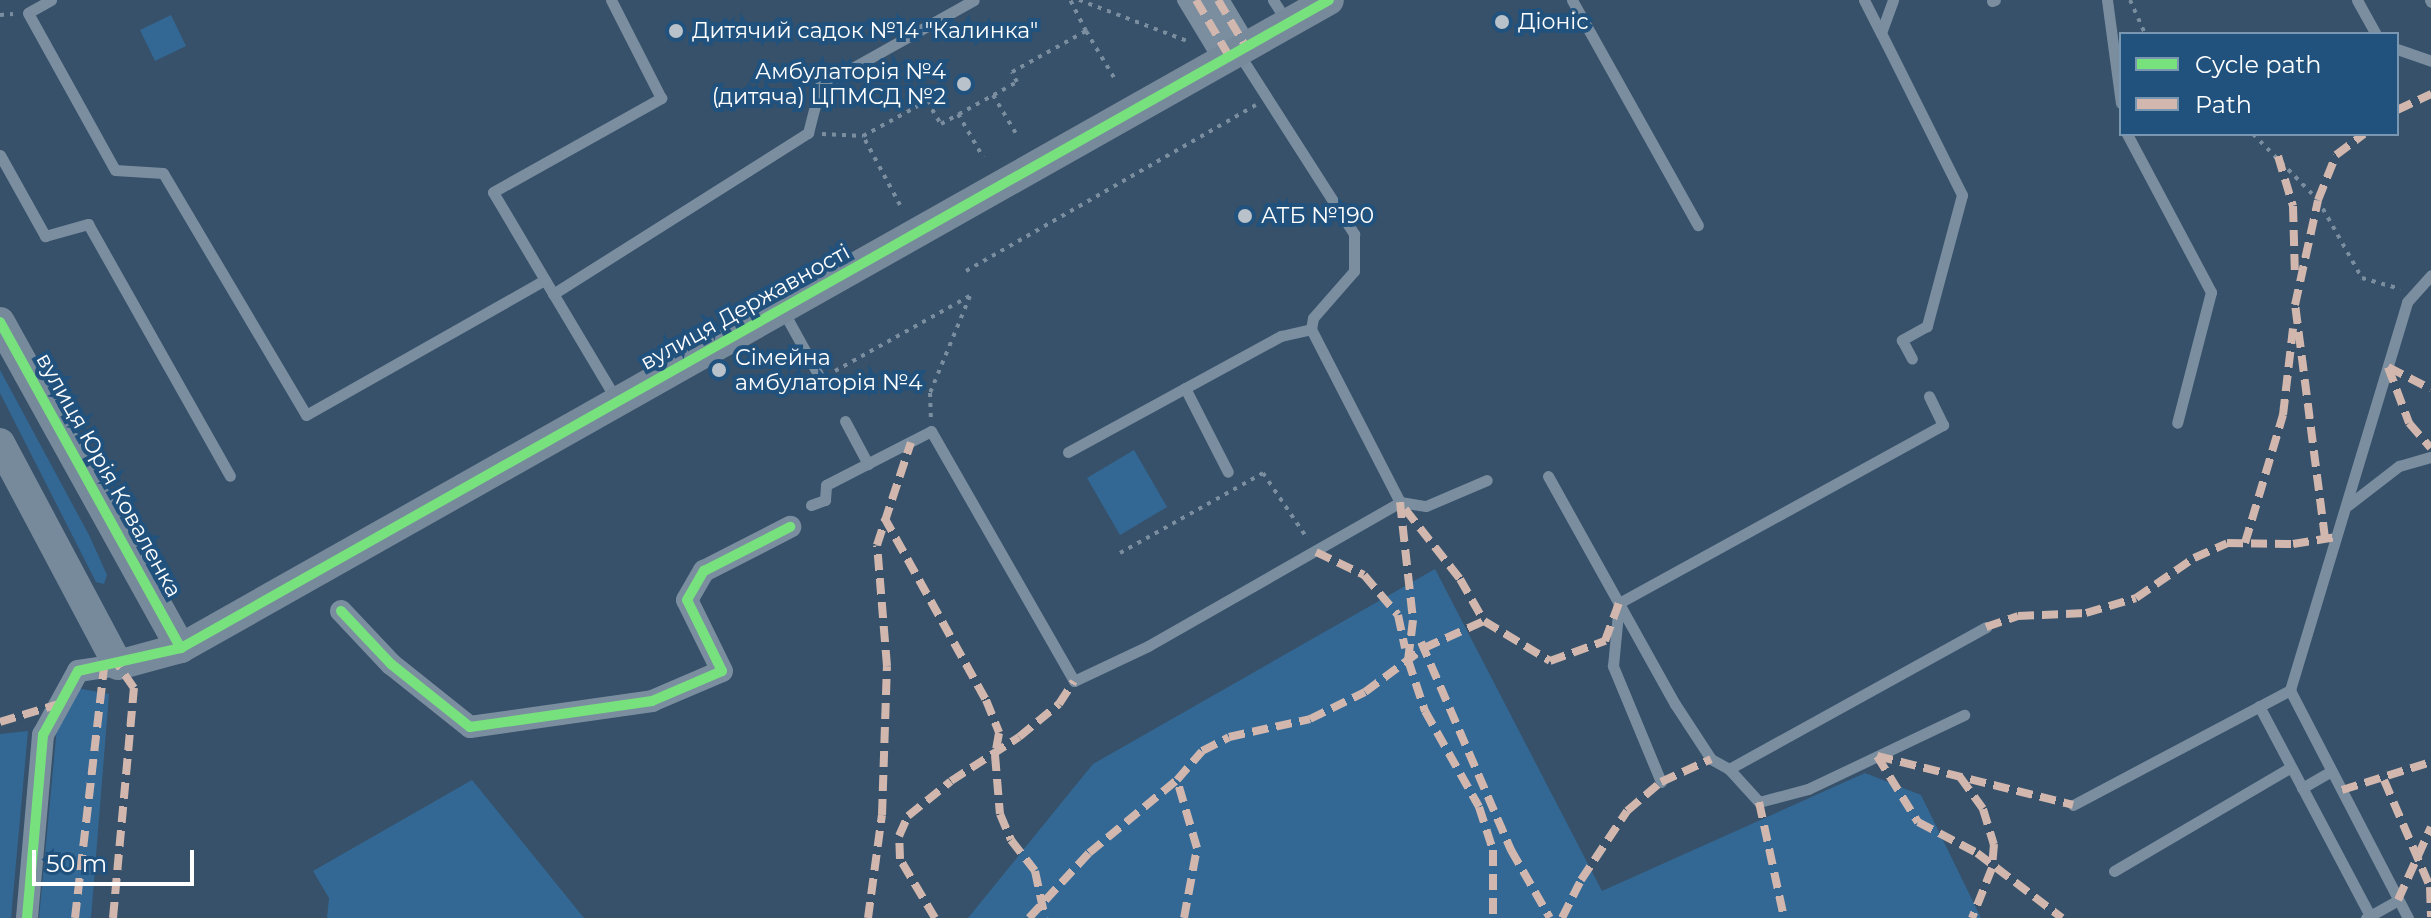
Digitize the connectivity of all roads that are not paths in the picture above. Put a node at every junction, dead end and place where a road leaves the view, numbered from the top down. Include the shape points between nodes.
1 (51, 0) edge
2 (611, 0) edge
3 (974, 0) edge
4 (1182, 0) edge
5 (1196, 0) edge
6 (1218, 0) edge
7 (1329, 0) edge
8 (1572, 0) edge
9 (1864, 0) edge
10 (1893, 0) edge
11 (2107, 0) edge
12 (2357, 0) edge
13 (1281, 11) edge
14 (2375, 32) edge
15 (1881, 33) junction
16 (2399, 50) edge
17 (1233, 54) junction
18 (2431, 61) edge
19 (2119, 88) edge
20 (2128, 136) edge
21 (0, 155) edge
22 (1698, 225) dead end
23 (2431, 275) edge
24 (545, 280) junction
25 (553, 294) junction
26 (782, 309) junction
27 (0, 322) edge
28 (1311, 329) junction
29 (1912, 359) dead end
30 (823, 382) road end
31 (1185, 388) junction
32 (1929, 396) dead end
33 (617, 402) junction
34 (845, 421) dead end
35 (2177, 423) dead end
36 (0, 443) edge
37 (1068, 452) dead end
38 (2431, 457) edge
39 (868, 464) junction
40 (1228, 472) dead end
41 (230, 476) dead end
42 (1548, 476) dead end
43 (1487, 480) dead end
44 (1400, 502) junction
45 (811, 505) dead end
46 (2346, 507) junction
47 (790, 527) dead end
48 (1619, 603) junction
49 (341, 611) dead end
50 (1986, 627) dead end
51 (181, 648) junction
52 (118, 665) junction
53 (2290, 690) junction
54 (2259, 706) junction
55 (1964, 715) dead end
56 (2291, 767) junction
57 (1729, 769) junction
58 (2332, 771) junction
59 (1661, 782) dead end
60 (2302, 788) junction
61 (2073, 805) dead end
62 (2114, 871) dead end
63 (2398, 900) junction
64 (2368, 917) edge
65 (27, 918) edge
66 (2408, 918) edge

1 - 24 lane via 28,13 115,170 163,173 306,415
2 - 24 lane via 661,98 493,192
3 - 25 lane via 820,86 808,133
4 - 17 lane
5 - 17 street
6 - 17 street
7 - 13 street, вулиця Державності
8 - 22 lane
9 - 15 lane
10 - 15 lane
11 - 19 lane
12 - 14 lane
13 - 17 street, вулиця Державності
15 - 29 lane via 1962,195 1927,326 1902,340
16 - 18 lane
17 - 26 street, вулиця Державності
17 - 28 lane via 1269,97 1354,234 1354,271 1313,318
20 - 35 lane via 2211,292
21 - 41 lane via 45,236 88,224
23 - 46 lane via 2407,302
24 - 25 lane
25 - 33 lane
26 - 30 lane
26 - 33 street, вулиця Державності
27 - 51 street, вулиця Юрія Коваленка via 35,376
28 - 31 lane via 1281,336
28 - 44 lane
31 - 37 lane
31 - 40 lane
32 - 48 lane via 1943,425
33 - 51 street, вулиця Державності
34 - 39 lane
36 - 52 street
38 - 46 lane via 2399,466
39 - 44 lane via 931,431 1074,681
39 - 45 lane via 826,485 825,500
42 - 48 lane
43 - 44 lane via 1426,506
46 - 53 lane
47 - 49 street via 704,571 687,600 722,671 652,701 470,727 391,664
48 - 57 lane via 1704,748
48 - 59 lane via 1613,666
50 - 57 lane
51 - 52 street, вулиця Державності
52 - 65 street via 78,671 43,735
53 - 54 lane
53 - 58 lane
54 - 56 lane
54 - 61 lane
55 - 57 lane via 1808,789 1759,802
56 - 60 lane
56 - 62 lane
58 - 60 lane
58 - 63 lane
60 - 64 lane
63 - 64 lane
63 - 66 lane

